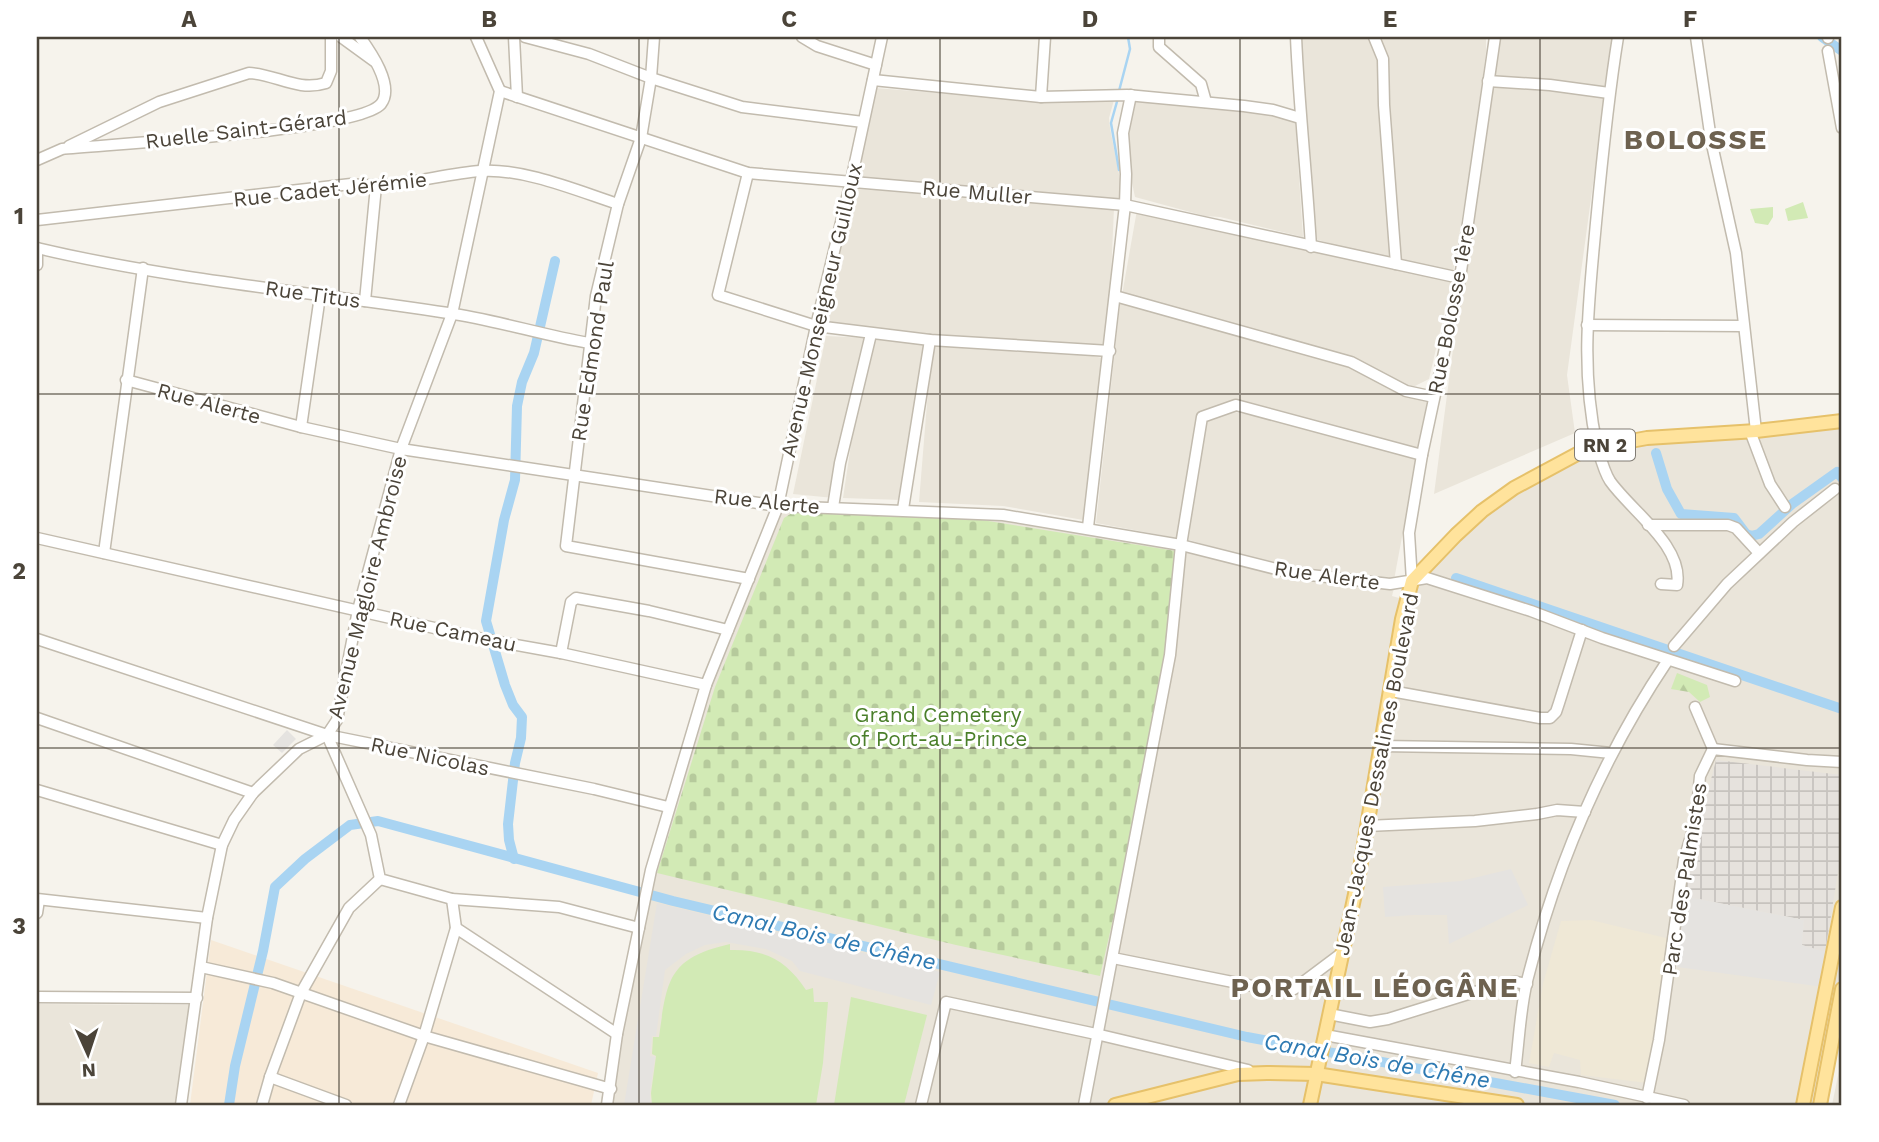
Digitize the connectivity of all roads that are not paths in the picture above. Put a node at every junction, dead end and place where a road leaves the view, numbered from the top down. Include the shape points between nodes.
1 (331, 37) edge
2 (341, 37) edge
3 (360, 37) edge
4 (476, 37) edge
5 (514, 37) edge
6 (525, 37) edge
7 (654, 37) edge
8 (802, 37) edge
9 (882, 37) edge
10 (1045, 37) edge
11 (1159, 37) edge
12 (1296, 37) edge
13 (1374, 37) edge
14 (1495, 37) edge
15 (1618, 37) edge
16 (1696, 37) edge
17 (1828, 51) dead end
18 (377, 64) junction
19 (876, 65) junction
20 (651, 78) junction
21 (873, 80) junction
22 (1488, 81) junction
23 (500, 91) junction
24 (1609, 93) junction
25 (1131, 95) junction
26 (517, 97) junction
27 (1041, 97) junction
28 (1206, 103) junction
29 (1300, 118) junction
30 (863, 122) junction
31 (1842, 128) edge
32 (641, 138) junction
33 (62, 149) junction
34 (37, 159) edge
35 (482, 171) junction
36 (748, 173) junction
37 (851, 181) junction
38 (376, 186) junction
39 (618, 204) junction
40 (1125, 205) junction
41 (37, 220) edge
42 (1311, 247) junction
43 (37, 248) edge
44 (1395, 264) junction
45 (37, 265) edge
46 (143, 268) junction
47 (1460, 278) junction
48 (320, 296) junction
49 (1115, 296) junction
50 (365, 301) junction
51 (452, 314) junction
52 (1587, 325) junction
53 (816, 326) junction
54 (1743, 326) junction
55 (871, 334) junction
56 (930, 340) junction
57 (589, 343) junction
58 (1110, 351) junction
59 (126, 380) junction
60 (1434, 397) junction
61 (1842, 421) edge
62 (301, 427) junction
63 (1753, 431) junction
64 (1598, 447) junction
65 (401, 449) junction
66 (1422, 455) junction
67 (574, 475) junction
68 (1835, 489) dead end
69 (778, 506) junction
70 (833, 507) junction
71 (1785, 507) dead end
72 (903, 509) junction
73 (1648, 525) junction
74 (1088, 527) junction
75 (37, 538) edge
76 (1181, 545) junction
77 (104, 553) junction
78 (1759, 553) junction
79 (750, 579) junction
80 (1412, 581) junction
81 (1661, 584) dead end
82 (358, 610) junction
83 (728, 630) junction
84 (1582, 630) junction
85 (37, 639) edge
86 (1674, 646) dead end
87 (561, 653) junction
88 (1668, 660) junction
89 (1735, 681) dead end
90 (706, 685) junction
91 (1391, 691) junction
92 (1695, 707) dead end
93 (37, 718) edge
94 (327, 735) junction
95 (1381, 746) junction
96 (1713, 749) junction
97 (1611, 753) junction
98 (1842, 762) edge
99 (37, 790) edge
100 (253, 793) junction
101 (668, 807) junction
102 (1585, 812) junction
103 (1367, 826) junction
104 (222, 845) junction
105 (380, 879) junction
106 (38, 899) edge
107 (452, 899) junction
108 (1842, 907) edge
109 (37, 913) edge
110 (207, 918) junction
111 (456, 928) junction
112 (639, 928) junction
113 (1342, 953) junction
114 (1113, 958) junction
115 (201, 967) junction
116 (1527, 984) junction
117 (1842, 989) edge
118 (302, 993) junction
119 (37, 997) edge
120 (197, 998) junction
121 (1329, 1014) junction
122 (617, 1034) junction
123 (1096, 1034) junction
124 (424, 1036) junction
125 (1324, 1036) junction
126 (1317, 1069) junction
127 (1515, 1072) junction
128 (1267, 1073) junction
129 (270, 1077) junction
130 (611, 1089) junction
131 (1647, 1098) junction
132 (181, 1105) edge
133 (262, 1105) edge
134 (346, 1105) edge
135 (399, 1105) edge
136 (607, 1105) edge
137 (920, 1105) edge
138 (1084, 1105) edge
139 (1115, 1105) edge
140 (1310, 1105) edge
141 (1510, 1105) edge
142 (1684, 1105) edge
143 (1802, 1105) edge
144 (1820, 1105) edge

1 - 33 street via 331,71 326,83 289,84 249,73 159,102
2 - 18 street
3 - 18 street, Ruelle Saint-Gérard
4 - 23 street
5 - 26 street
6 - 20 street via 589,54
7 - 20 street, Rue Edmond Paul
8 - 19 street
9 - 19 street, Avenue Monseigneur Guilloux
10 - 27 street
11 - 28 street via 1159,47 1201,84
12 - 29 street
13 - 44 street via 1382,59
14 - 22 street, Rue Bolosse 1ère
15 - 24 street
16 - 54 street via 1711,140 1737,253
17 - 31 street
18 - 33 street, Ruelle Saint-Gérard via 386,94 381,104 336,122
19 - 21 street, Avenue Monseigneur Guilloux
20 - 30 street via 742,107
20 - 32 street, Rue Edmond Paul
21 - 27 street
21 - 30 street, Avenue Monseigneur Guilloux
22 - 24 street
22 - 47 street, Rue Bolosse 1ère
23 - 26 street, Rue Muller
23 - 35 street, Avenue Magloire Ambroise
24 - 52 street
25 - 27 street
25 - 28 street
25 - 40 street via 1123,133
26 - 32 street, Rue Muller
28 - 29 street via 1273,110
29 - 42 street
30 - 37 street, Avenue Monseigneur Guilloux
32 - 36 street, Rue Muller
32 - 39 street, Rue Edmond Paul
33 - 34 street, Ruelle Saint-Gérard
35 - 38 street, Rue Cadet Jérémie
35 - 39 street, Rue Cadet Jérémie via 556,184
35 - 51 street, Avenue Magloire Ambroise
36 - 37 street, Rue Muller
36 - 53 street via 718,295
37 - 40 street, Rue Muller
37 - 53 street, Avenue Monseigneur Guilloux
38 - 41 street, Rue Cadet Jérémie via 352,184
38 - 50 street
39 - 57 street, Rue Edmond Paul
40 - 42 street, Rue Muller
40 - 49 street
42 - 44 street, Rue Muller
43 - 45 street
43 - 46 street, Rue Titus
44 - 47 street, Rue Muller
46 - 48 street, Rue Titus
46 - 59 street
47 - 60 street, Rue Bolosse 1ère
48 - 50 street, Rue Titus
48 - 62 street
49 - 58 street
49 - 60 street via 1351,362 1406,391
50 - 51 street, Rue Titus
51 - 57 street, Rue Titus
51 - 65 street, Avenue Magloire Ambroise
52 - 54 street
52 - 64 street via 1586,367
53 - 55 street
53 - 69 street, Avenue Monseigneur Guilloux
54 - 63 street
55 - 56 street
55 - 70 street
56 - 58 street
56 - 72 street
57 - 67 street, Rue Edmond Paul
58 - 74 street
59 - 62 street, Rue Alerte
59 - 77 street
60 - 66 street, Rue Bolosse 1ère
61 - 63 main road, Jean-Jacques Dessalines Boulevard / RN 2
62 - 65 street, Rue Alerte
63 - 64 main road, Jean-Jacques Dessalines Boulevard / RN 2 via 1666,436
63 - 71 street via 1770,484
64 - 73 street via 1609,479
64 - 80 main road, Jean-Jacques Dessalines Boulevard / RN 2 via 1514,488 1465,527
65 - 67 street, Rue Alerte
65 - 82 street, Avenue Magloire Ambroise
66 - 76 street via 1236,405 1225,407 1202,417
66 - 80 street, Rue Bolosse 1ère via 1409,533
67 - 69 street, Rue Alerte
67 - 79 street, Rue Edmond Paul via 566,546
68 - 78 street
69 - 70 street, Rue Alerte
69 - 79 street, Avenue Monseigneur Guilloux
70 - 72 street, Rue Alerte
72 - 74 street, Rue Alerte via 1003,514
73 - 78 street via 1728,525
73 - 81 street via 1674,555 1679,573 1677,584
74 - 76 street, Rue Alerte
75 - 77 street, Rue Cameau
76 - 80 street, Rue Alerte via 1292,573 1390,584
76 - 114 street via 1170,655
77 - 82 street, Rue Cameau
78 - 86 street
79 - 83 street, Avenue Monseigneur Guilloux
80 - 84 street, Rue Alerte via 1427,578
80 - 91 main road, Jean-Jacques Dessalines Boulevard / RN 2
82 - 87 street, Rue Cameau
82 - 94 street, Avenue Magloire Ambroise via 337,720
83 - 87 street via 576,598 571,602
83 - 90 street, Avenue Monseigneur Guilloux
84 - 88 street, Rue Alerte
84 - 91 street via 1550,718
85 - 94 street, Rue Nicolas
87 - 90 street, Rue Cameau
88 - 89 street, Rue Alerte
88 - 97 street
90 - 101 street, Avenue Monseigneur Guilloux
91 - 95 main road, Jean-Jacques Dessalines Boulevard / RN 2
92 - 96 street
93 - 100 street
94 - 100 street, Avenue Magloire Ambroise via 299,749
94 - 101 street, Rue Nicolas
94 - 105 street via 371,835
95 - 97 street
95 - 103 main road, Jean-Jacques Dessalines Boulevard / RN 2
96 - 98 street
96 - 131 street, Parc des Palmistes via 1699,776 1696,819 1684,860
97 - 102 street
99 - 104 street
100 - 104 street, Avenue Magloire Ambroise
101 - 112 street, Avenue Monseigneur Guilloux
102 - 103 street via 1557,810 1475,821
102 - 116 street via 1554,890
103 - 113 main road, Jean-Jacques Dessalines Boulevard / RN 2
104 - 110 street, Avenue Magloire Ambroise
105 - 107 street
105 - 118 street via 349,908
106 - 109 street
106 - 110 street
107 - 111 street
107 - 112 street via 559,907
108 - 143 main road
110 - 115 street, Avenue Magloire Ambroise
111 - 122 street
111 - 124 street
112 - 122 street, Avenue Monseigneur Guilloux
113 - 114 street via 1294,989 1278,991
113 - 121 main road, Jean-Jacques Dessalines Boulevard / RN 2
114 - 123 street
115 - 118 street
115 - 120 street, Avenue Magloire Ambroise
116 - 121 street via 1504,983 1388,1019 1370,1021
116 - 127 street
117 - 144 main road
118 - 124 street
118 - 129 street
119 - 120 street
120 - 132 street, Avenue Magloire Ambroise
121 - 125 main road, Jean-Jacques Dessalines Boulevard / RN 2
122 - 130 street, Avenue Monseigneur Guilloux
123 - 128 street
123 - 137 street via 946,1002
123 - 138 street
124 - 130 street
124 - 135 street
125 - 126 main road, Jean-Jacques Dessalines Boulevard / RN 2
125 - 127 street
126 - 128 main road
126 - 140 main road, Jean-Jacques Dessalines Boulevard / RN 2
126 - 141 main road
127 - 131 street
128 - 139 main road via 1238,1074
129 - 133 street
129 - 134 street
130 - 136 street, Avenue Monseigneur Guilloux
131 - 142 street

